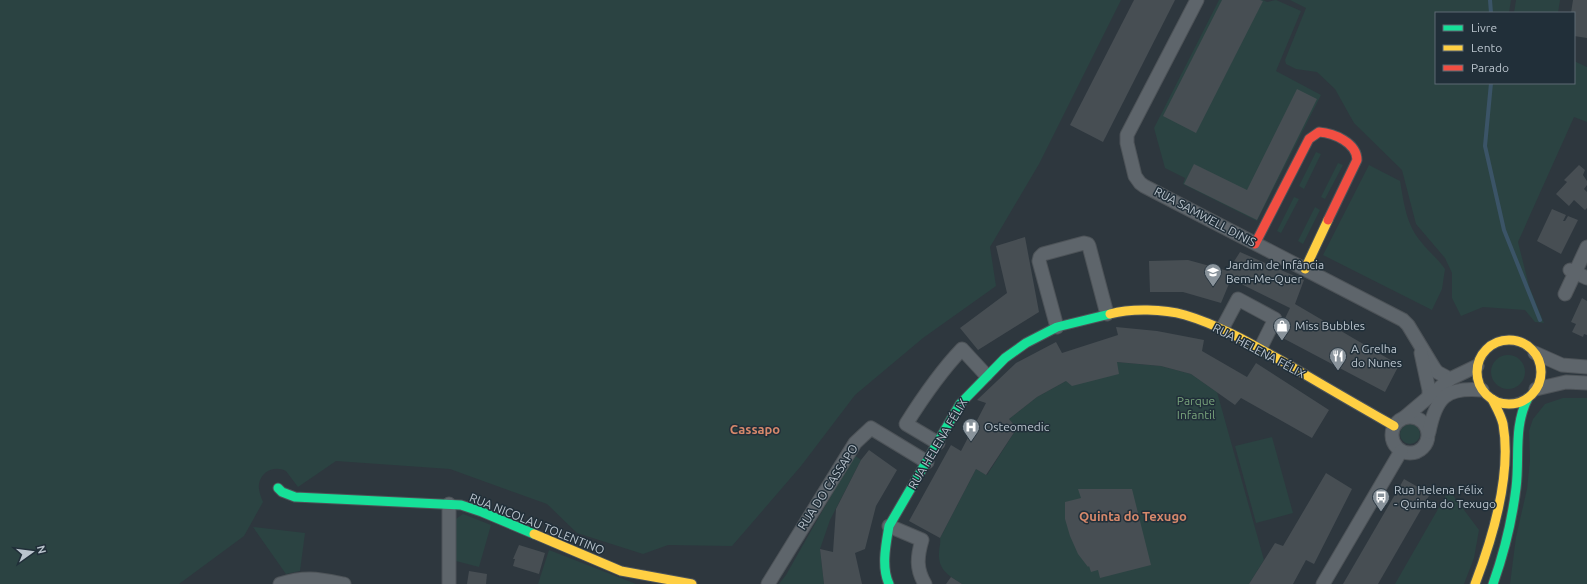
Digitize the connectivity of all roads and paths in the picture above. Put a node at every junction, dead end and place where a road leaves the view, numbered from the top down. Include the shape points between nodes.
1 (1197, 0) edge
2 (1255, 244) junction
3 (1587, 247) edge
4 (1305, 269) junction
5 (1572, 271) junction
6 (1587, 278) edge
7 (1565, 294) dead end
8 (1107, 314) junction
9 (1057, 327) junction
10 (1222, 329) junction
11 (1420, 346) junction
12 (1260, 349) junction
13 (1535, 353) junction
14 (1478, 366) junction
15 (1587, 367) edge
16 (986, 376) junction
17 (1450, 379) junction
18 (1587, 383) edge
19 (1482, 390) junction
20 (1532, 393) junction
21 (1429, 397) junction
22 (1492, 400) junction
23 (1405, 417) junction
24 (1394, 426) junction
25 (1429, 432) junction
26 (938, 443) junction
27 (1401, 451) junction
28 (927, 462) junction
29 (278, 488) dead end
30 (449, 504) junction
31 (889, 526) junction
32 (280, 584) edge
33 (344, 584) edge
34 (449, 584) edge
35 (692, 584) edge
36 (768, 584) edge
37 (889, 584) edge
38 (926, 584) edge
39 (1323, 584) edge
40 (1475, 584) edge
41 (1493, 584) edge

1 - 2 street, RUA SAMWELL DINIS via 1127,135 1126,144 1135,176 1140,183
2 - 4 street, RUA SAMWELL DINIS
2 - 4 street via 1309,139 1319,132 1329,133 1351,145 1358,160
3 - 5 street
4 - 11 street, RUA SAMWELL DINIS via 1406,322
5 - 6 street
5 - 7 street
8 - 9 street, RUA HELENA FÉLIX
8 - 9 street via 1089,246 1084,243 1077,244 1043,254 1039,259
8 - 10 street, RUA HELENA FÉLIX via 1130,309 1172,312
9 - 16 street, RUA HELENA FÉLIX via 1026,343
10 - 12 street, RUA HELENA FÉLIX
10 - 12 street via 1238,299 1276,319
11 - 17 street, RUA SAMWELL DINIS via 1437,372
11 - 21 street
12 - 24 street, RUA HELENA FÉLIX
13 - 14 street via 1526,344 1515,340 1502,340 1491,345 1482,354
13 - 15 street via 1562,365
13 - 20 street via 1540,364 1541,377
14 - 17 street
14 - 19 street via 1478,379
16 - 26 street, RUA HELENA FÉLIX via 960,404
16 - 26 street via 962,349 942,370 906,424
17 - 21 street
18 - 20 street via 1566,382
19 - 22 street
19 - 25 street via 1465,389 1449,394 1434,409
20 - 22 street via 1516,403 1504,404
20 - 41 street via 1522,410 1519,422 1516,488 1509,528
21 - 23 street
22 - 40 street via 1503,425 1504,465 1494,524
23 - 24 street
23 - 25 street via 1420,419
24 - 27 street via 1394,442
25 - 27 street via 1427,442 1421,450 1411,453
26 - 28 street, RUA HELENA FÉLIX
27 - 39 street
28 - 31 street, RUA HELENA FÉLIX
28 - 36 street, RUA DO CASSAPO via 871,428 855,443
29 - 30 street, RUA NICOLAU TOLENTINO via 295,497
30 - 34 street
30 - 35 street, RUA NICOLAU TOLENTINO via 482,512 621,571
31 - 37 street, RUA HELENA FÉLIX via 885,549 886,578
31 - 38 street via 922,540 917,564
32 - 33 street via 302,578

